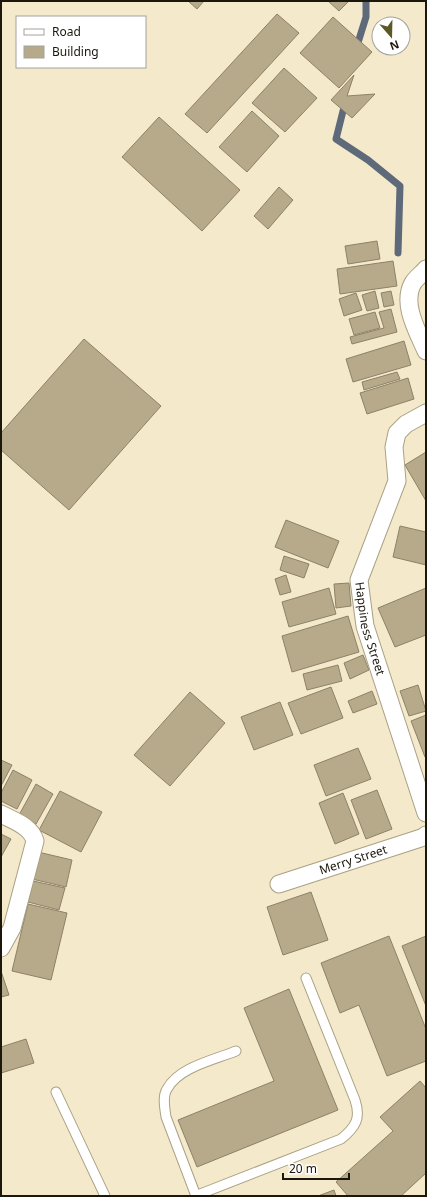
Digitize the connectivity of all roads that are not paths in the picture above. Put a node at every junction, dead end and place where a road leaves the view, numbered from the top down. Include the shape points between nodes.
1 (426, 269) edge
2 (426, 351) edge
3 (426, 413) edge
4 (426, 813) edge
5 (1, 814) edge
6 (426, 835) edge
7 (279, 884) dead end
8 (1, 948) edge
9 (306, 978) dead end
10 (236, 1051) dead end
11 (56, 1092) dead end
12 (105, 1196) edge
13 (195, 1196) edge

1 - 2 street via 413,284 409,302 412,320
3 - 4 street, Happiness Street via 406,424 397,433 394,447 397,481 359,580 365,626
5 - 8 street via 27,828 35,841 12,928
6 - 7 street, Merry Street
9 - 13 lane via 355,1100 359,1117 357,1124 341,1139
10 - 13 lane via 178,1077 166,1090 166,1117
11 - 12 lane

